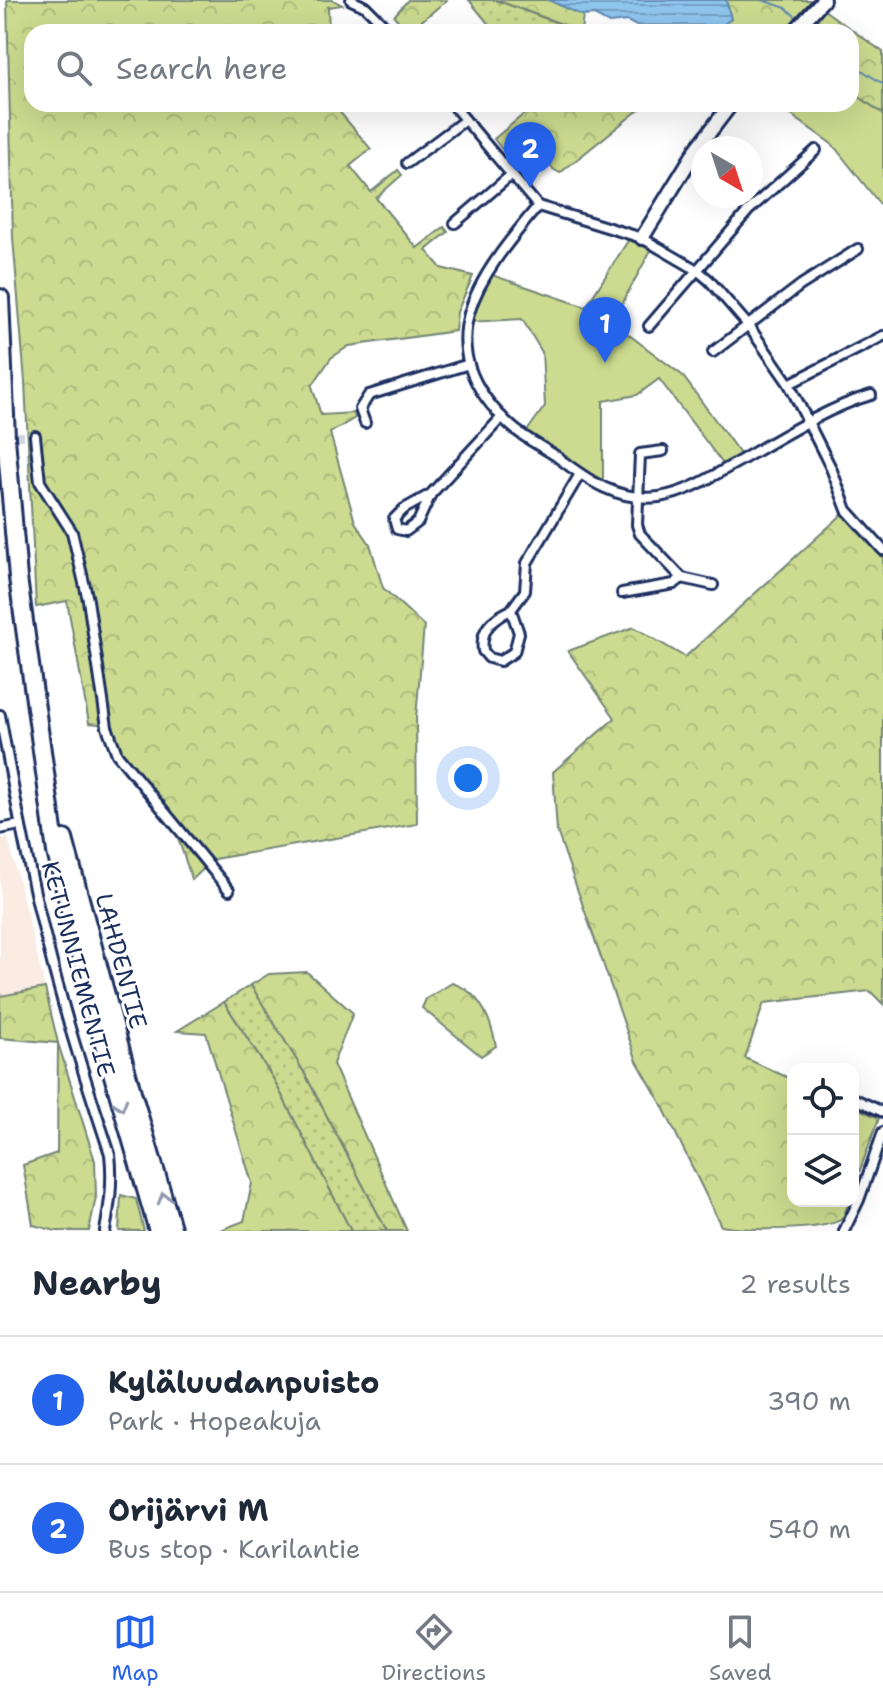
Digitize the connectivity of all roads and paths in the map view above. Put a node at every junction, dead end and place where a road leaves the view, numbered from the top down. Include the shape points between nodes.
1 (351, 0) edge
2 (823, 0) edge
3 (383, 24) edge
4 (801, 24) edge
5 (458, 112) edge
6 (725, 112) edge
7 (465, 120) junction
8 (816, 150) dead end
9 (407, 163) dead end
10 (511, 175) junction
11 (538, 206) junction
12 (455, 223) dead end
13 (642, 238) junction
14 (858, 249) dead end
15 (697, 270) junction
16 (0, 298) edge
17 (748, 325) junction
18 (649, 326) dead end
19 (883, 336) edge
20 (713, 352) dead end
21 (469, 364) junction
22 (789, 384) junction
23 (871, 395) dead end
24 (502, 417) junction
25 (365, 423) dead end
26 (810, 423) junction
27 (35, 436) dead end
28 (663, 451) dead end
29 (580, 474) junction
30 (431, 494) junction
31 (637, 499) junction
32 (883, 550) edge
33 (682, 578) junction
34 (713, 585) dead end
35 (622, 593) dead end
36 (511, 610) junction
37 (33, 701) junction
38 (0, 715) edge
39 (20, 825) junction
40 (0, 829) edge
41 (229, 890) dead end
42 (859, 1101) edge
43 (883, 1112) edge
44 (883, 1132) edge
45 (105, 1231) edge
46 (158, 1231) edge
47 (173, 1231) edge
48 (844, 1231) edge

1 - 3 street
2 - 4 street
5 - 7 street
6 - 13 street
7 - 9 street
7 - 10 street
8 - 15 street via 749,210
10 - 11 street
10 - 12 street
11 - 13 street
11 - 21 street via 477,288 465,335
13 - 15 street
14 - 17 street
15 - 17 street
15 - 18 street
16 - 37 highway, LAHDENTIE via 6,438
17 - 20 street
17 - 22 street
19 - 22 street
21 - 24 street
21 - 25 street via 369,395 360,409
22 - 26 street
23 - 26 street
24 - 29 street
24 - 30 street
26 - 31 street via 704,481 664,496
26 - 32 street via 847,510
27 - 41 street via 40,482 72,532 107,727 117,754
28 - 31 street via 640,454
29 - 31 street
29 - 36 street via 527,563 525,591
30 - 30 street via 418,522 406,531 397,529 394,519
31 - 33 street via 640,534
33 - 34 street
33 - 35 street
36 - 36 street via 519,633 514,652 500,661 489,658 483,651 484,632 493,618
37 -> 46 highway, LAHDENTIE via 59,867
47 -> 37 highway, LAHDENTIE via 78,893
38 - 39 street, KETUNNIEMENTIE
39 - 40 street
39 - 45 street, KETUNNIEMENTIE via 61,997 110,1154 113,1177
42 - 43 street
44 - 48 street

